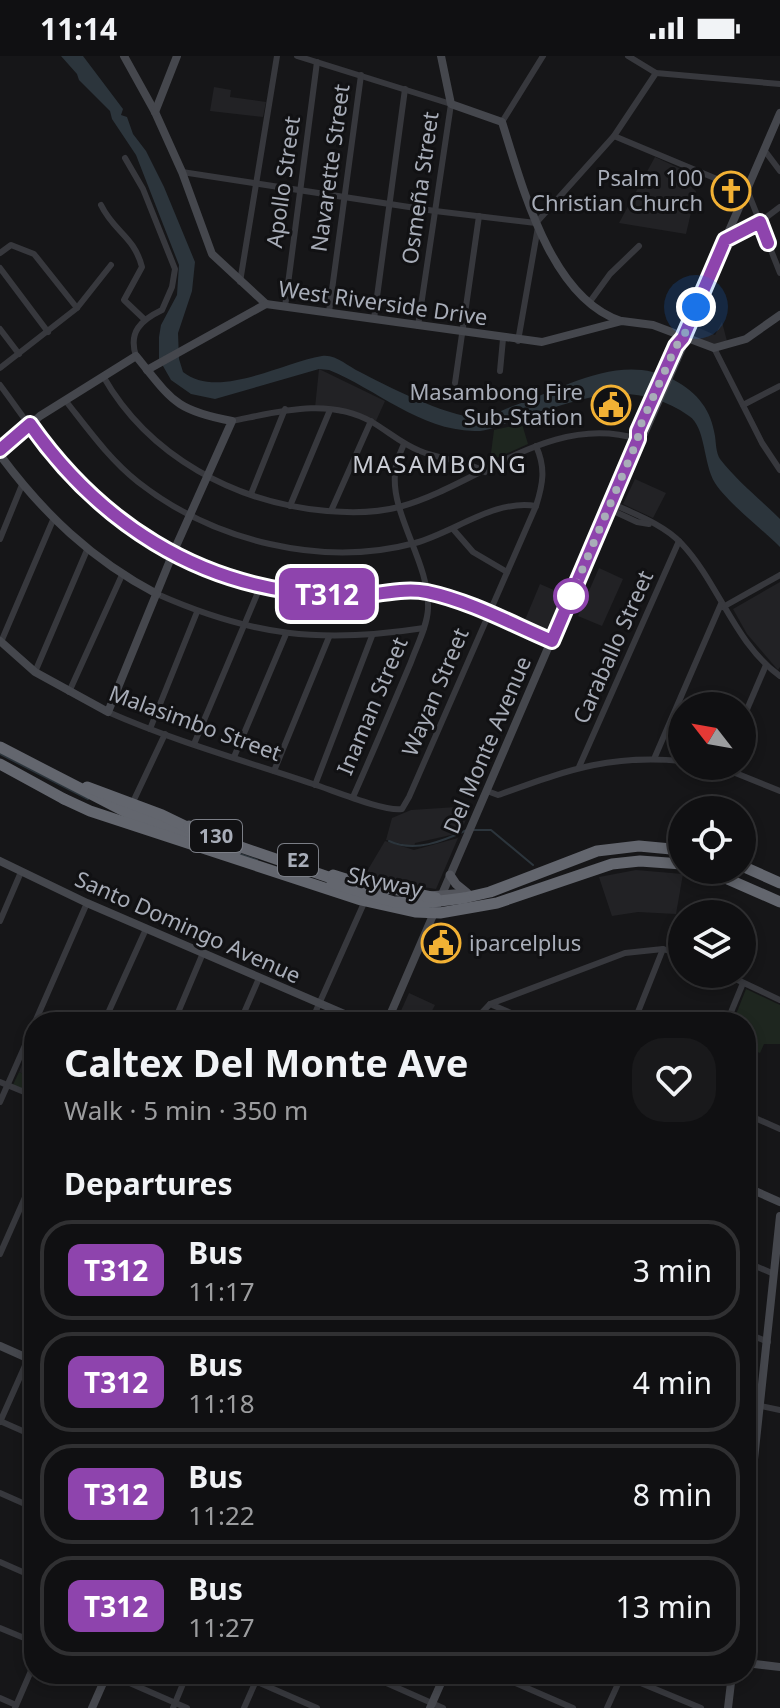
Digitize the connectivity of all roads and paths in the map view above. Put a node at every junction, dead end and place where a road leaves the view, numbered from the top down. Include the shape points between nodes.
1 (124, 56) edge
2 (177, 56) edge
3 (277, 56) edge
4 (297, 56) edge
5 (441, 56) edge
6 (543, 56) edge
7 (628, 56) edge
8 (317, 62) junction
9 (656, 73) junction
10 (361, 75) junction
11 (780, 84) edge
12 (405, 89) junction
13 (451, 104) junction
14 (155, 112) junction
15 (780, 113) edge
16 (502, 122) junction
17 (614, 136) junction
18 (765, 151) junction
19 (125, 158) dead end
20 (780, 171) edge
21 (182, 172) junction
22 (255, 182) junction
23 (300, 190) junction
24 (748, 192) junction
25 (345, 196) junction
26 (390, 203) junction
27 (101, 205) dead end
28 (780, 207) edge
29 (435, 211) junction
30 (479, 216) junction
31 (760, 222) junction
32 (537, 225) junction
33 (725, 240) junction
34 (639, 246) dead end
35 (0, 253) edge
36 (778, 264) edge
37 (111, 265) dead end
38 (0, 268) edge
39 (780, 273) edge
40 (240, 282) junction
41 (589, 303) junction
42 (266, 304) junction
43 (285, 307) junction
44 (77, 308) junction
45 (329, 312) junction
46 (780, 315) edge
47 (144, 319) junction
48 (374, 319) junction
49 (622, 321) junction
50 (418, 326) junction
51 (0, 329) edge
52 (48, 332) junction
53 (462, 333) junction
54 (683, 338) junction
55 (503, 339) junction
56 (518, 341) junction
57 (714, 348) junction
58 (19, 354) junction
59 (136, 356) junction
60 (0, 368) edge
61 (147, 370) junction
62 (500, 371) dead end
63 (103, 376) junction
64 (455, 383) dead end
65 (0, 385) edge
66 (780, 386) edge
67 (3, 396) edge
68 (65, 400) junction
69 (743, 405) junction
70 (285, 409) junction
71 (330, 410) junction
72 (232, 421) junction
73 (371, 421) junction
74 (30, 424) junction
75 (638, 439) junction
76 (404, 444) junction
77 (536, 446) junction
78 (0, 453) edge
79 (780, 470) edge
80 (485, 472) junction
81 (207, 477) junction
82 (22, 485) junction
83 (251, 494) junction
84 (290, 506) junction
85 (536, 506) junction
86 (610, 506) junction
87 (400, 507) junction
88 (331, 511) junction
89 (191, 514) junction
90 (53, 520) junction
91 (453, 529) junction
92 (0, 539) edge
93 (679, 541) junction
94 (414, 543) junction
95 (87, 550) junction
96 (173, 553) junction
97 (507, 572) junction
98 (122, 575) junction
99 (780, 575) edge
100 (261, 585) junction
101 (427, 592) junction
102 (157, 594) junction
103 (722, 605) junction
104 (197, 612) junction
105 (488, 614) junction
106 (244, 626) junction
107 (424, 628) junction
108 (286, 634) junction
109 (372, 636) junction
110 (329, 637) junction
111 (1, 641) edge
112 (552, 641) junction
113 (766, 665) junction
114 (35, 672) junction
115 (780, 676) edge
116 (69, 692) junction
117 (754, 692) edge
118 (108, 712) junction
119 (150, 729) junction
120 (165, 734) junction
121 (194, 744) junction
122 (0, 747) edge
123 (234, 757) junction
124 (654, 759) junction
125 (668, 760) edge
126 (0, 763) edge
127 (579, 767) junction
128 (274, 771) junction
129 (48, 773) junction
130 (754, 780) edge
131 (315, 785) junction
132 (487, 791) junction
133 (780, 791) edge
134 (353, 797) junction
135 (64, 799) junction
136 (393, 809) joint
137 (128, 816) junction
138 (668, 848) edge
139 (0, 861) edge
140 (668, 862) edge
141 (668, 863) edge
142 (756, 871) edge
143 (21, 872) junction
144 (450, 875) junction
145 (780, 882) edge
146 (737, 884) edge
147 (740, 884) edge
148 (466, 895) junction
149 (438, 899) junction
150 (780, 902) edge
151 (87, 903) junction
152 (364, 903) junction
153 (472, 909) junction
154 (407, 912) junction
155 (433, 914) junction
156 (0, 921) edge
157 (146, 929) junction
158 (663, 949) junction
159 (668, 951) edge
160 (203, 953) junction
161 (259, 978) junction
162 (741, 988) edge
163 (754, 988) edge
164 (780, 1000) edge
165 (320, 1003) junction
166 (490, 1004) junction
167 (40, 1012) edge
168 (109, 1012) edge
169 (178, 1012) edge
170 (244, 1012) edge
171 (316, 1012) edge
172 (340, 1012) edge
173 (391, 1012) edge
174 (482, 1012) edge
175 (509, 1012) edge
176 (638, 1012) edge
177 (731, 1012) edge
178 (24, 1048) edge
179 (0, 1082) edge
180 (8, 1085) junction
181 (24, 1092) edge
182 (0, 1102) edge
183 (756, 1118) edge
184 (780, 1129) edge
185 (756, 1191) edge
186 (24, 1200) edge
187 (780, 1202) edge
188 (780, 1216) edge
189 (0, 1254) edge
190 (756, 1266) edge
191 (774, 1274) junction
192 (756, 1337) edge
193 (768, 1342) junction
194 (0, 1346) edge
195 (24, 1357) edge
196 (24, 1374) edge
197 (756, 1406) edge
198 (760, 1407) junction
199 (780, 1410) edge
200 (0, 1422) edge
201 (756, 1430) edge
202 (24, 1432) edge
203 (0, 1493) edge
204 (24, 1504) edge
205 (0, 1562) edge
206 (24, 1573) edge
207 (0, 1628) edge
208 (24, 1638) edge
209 (756, 1664) edge
210 (780, 1667) edge
211 (25, 1684) edge
212 (103, 1684) edge
213 (129, 1684) edge
214 (183, 1684) edge
215 (254, 1684) edge
216 (269, 1684) edge
217 (386, 1684) edge
218 (441, 1684) edge
219 (518, 1684) edge
220 (617, 1684) edge
221 (645, 1684) edge
222 (731, 1684) edge
223 (0, 1698) edge
224 (174, 1705) edge
225 (15, 1706) edge
226 (431, 1706) edge
227 (92, 1708) edge
228 (187, 1708) edge
229 (244, 1708) edge
230 (317, 1708) edge
231 (443, 1708) edge
232 (573, 1708) edge
233 (607, 1708) edge
234 (701, 1708) edge
235 (728, 1708) edge

1 - 14 street, West Riverside Drive
2 - 14 street
3 - 22 street
4 - 8 street
5 - 13 street, Osmeña Street
6 - 16 street
7 - 9 street
8 - 10 street
8 - 23 street, Apollo Street
9 - 11 street
9 - 17 street
10 - 12 street
10 - 25 street, Navarette Street
12 - 13 street
12 - 26 street
13 - 16 street
13 - 29 street, Osmeña Street
14 - 21 street, West Riverside Drive
15 - 18 street, Del Monte Avenue
16 - 32 street
17 - 24 street
17 - 32 street
18 - 20 street
18 - 24 street, Del Monte Avenue
19 - 47 street via 175,269 162,310
21 - 22 street
21 - 40 street, West Riverside Drive via 212,254
22 - 23 street
22 - 40 street
23 - 25 street
23 - 43 street, Apollo Street
24 - 31 street
24 - 33 street, Del Monte Avenue
25 - 26 street
25 - 45 street, Navarette Street
26 - 29 street
26 - 48 street
27 - 47 street via 139,256 142,267 124,300
28 - 31 street
29 - 30 street
29 - 50 street, Osmeña Street
30 - 32 street
30 - 53 street
31 - 33 street
31 - 36 street
32 - 41 street via 570,284
32 - 56 street
33 - 54 street, Del Monte Avenue
34 - 41 street
35 - 44 street via 11,245 34,254
36 - 39 street
37 - 44 street
38 - 52 street
40 - 42 street, West Riverside Drive
41 - 49 street
42 - 43 street, West Riverside Drive
42 - 61 street
43 - 45 street, West Riverside Drive
44 - 52 street
45 - 48 street, West Riverside Drive
46 - 57 street via 746,339
47 - 59 street via 132,338
48 - 50 street, West Riverside Drive
49 - 54 street, West Riverside Drive via 653,325
49 - 56 street, West Riverside Drive via 542,342
50 - 53 street, West Riverside Drive
51 - 58 street
52 - 58 street
53 - 55 street, West Riverside Drive
53 - 64 street
54 - 57 street, West Riverside Drive
54 - 75 street, Del Monte Avenue
55 - 56 street, West Riverside Drive
55 - 62 street
57 - 69 street
58 - 60 street
59 - 61 street
59 - 63 street
61 - 72 street via 184,408
63 - 68 street
63 - 81 street via 152,438
65 - 67 street
66 - 69 street
67 - 74 street
68 - 74 street
68 - 89 street via 118,464
69 - 79 street
70 - 71 street
70 - 72 street
70 - 83 street
71 - 73 street
71 - 84 street
72 - 81 street
73 - 76 street
73 - 88 street
74 - 78 street
74 - 96 street via 94,500
75 - 77 street via 582,432
75 - 86 street, Del Monte Avenue
76 - 80 street
76 - 87 street, Inaman Street via 394,472
77 - 80 street
77 - 85 street, Wayan Street via 544,478
78 - 82 street
80 - 87 street
81 - 83 street
81 - 89 street
82 - 90 street
82 - 92 street
83 - 84 street
84 - 88 street
85 - 91 street via 510,504
85 - 97 street, Wayan Street
86 - 93 street
86 - 112 street, Del Monte Avenue
87 - 88 street
87 - 94 street, Inaman Street
89 - 94 street via 300,550 348,553
89 - 96 street
90 - 95 street
90 - 111 street
91 - 94 street
91 - 97 street via 473,552
93 - 103 street
93 - 127 street, Caraballo Street
94 - 101 street, Inaman Street
95 - 98 street
95 - 114 street
96 - 100 street
96 - 102 street
97 - 105 street, Wayan Street
98 - 102 street
98 - 116 street
99 - 103 street
100 - 101 street via 348,596
100 - 106 street
101 - 105 street
101 - 107 street, Inaman Street
102 - 104 street
102 - 118 street
103 - 113 street
103 - 124 street
104 - 106 street
104 - 119 street
105 - 112 street
105 - 136 street, Wayan Street via 407,802
106 - 108 street
106 - 121 street
107 - 109 street
107 - 134 street, Inaman Street
108 - 110 street
108 - 123 street
109 - 110 street
109 - 131 street
110 - 128 street
111 - 114 street, Malasimbo Street
112 - 132 street, Del Monte Avenue
113 - 115 street
113 - 117 street
114 - 116 street, Malasimbo Street
116 - 118 street, Malasimbo Street
118 - 119 street, Malasimbo Street
119 - 120 street, Malasimbo Street
120 - 121 street, Malasimbo Street
120 - 137 street
121 - 123 street, Malasimbo Street
122 - 129 highway, Skyway / E2, bridge
122 - 137 main road, 130
123 - 128 street, Malasimbo Street
124 - 125 street
124 - 127 street
126 - 135 highway, Skyway / E2
126 - 137 main road, 130 via 62,795
127 - 132 street via 498,795
128 - 131 street, Malasimbo Street
129 - 148 highway, Skyway / E2, bridge via 128,813 394,902
129 - 149 highway, Skyway / E2, bridge via 203,835 364,889
130 - 133 street
131 - 134 street, Malasimbo Street
132 - 144 street, Del Monte Avenue
134 - 136 street, Malasimbo Street
135 - 153 highway, Skyway / E2, bridge via 138,808 404,897
135 - 153 highway, Skyway / E2, bridge via 374,904 415,912
137 - 149 main road, 130 via 359,884
137 - 152 main road, 130
138 - 148 highway, Skyway / E2 via 597,851 490,892
139 - 143 street, Santo Domingo Avenue
140 - 155 main road, 130 via 620,862 498,904
141 - 153 highway, Skyway / E2, bridge via 612,864
142 - 145 highway
143 - 151 street, Santo Domingo Avenue
143 - 156 street
144 - 148 main road
144 - 149 street, Del Monte Avenue
146 - 150 main road
147 - 150 highway
148 - 149 highway, Skyway / E2, bridge
149 - 154 main road
149 - 155 street, Del Monte Avenue
151 - 157 street, Santo Domingo Avenue
151 - 167 street
152 - 154 main road, 130
152 - 165 street
154 - 155 main road, 130
155 - 173 street, Del Monte Avenue
157 - 160 street, Santo Domingo Avenue
157 - 168 street
158 - 159 street
158 - 166 street via 625,953
158 - 176 street
160 - 161 street, Santo Domingo Avenue
160 - 169 street
161 - 165 street, Santo Domingo Avenue
161 - 170 street
162 - 177 street
163 - 164 street
165 - 171 street
165 - 172 street, Santo Domingo Avenue
166 - 174 street
166 - 175 street
178 - 180 street
179 - 180 street
180 - 181 street
180 - 182 street
183 - 184 street
185 - 187 street
186 - 189 street
188 - 191 street
190 - 191 street
191 - 193 street
192 - 193 street
193 - 198 street
194 - 195 street
196 - 200 street
197 - 198 street
198 - 199 street
198 - 201 street
200 - 202 street
203 - 204 street
205 - 206 street
207 - 208 street
209 - 210 street
211 - 225 street
212 - 227 street
213 - 224 street
214 - 224 street
215 - 229 street
216 - 230 street
217 - 226 street
218 - 226 street
219 - 232 street
220 - 233 street
221 - 234 street
222 - 235 street
223 - 225 street
224 - 228 street
226 - 231 street

